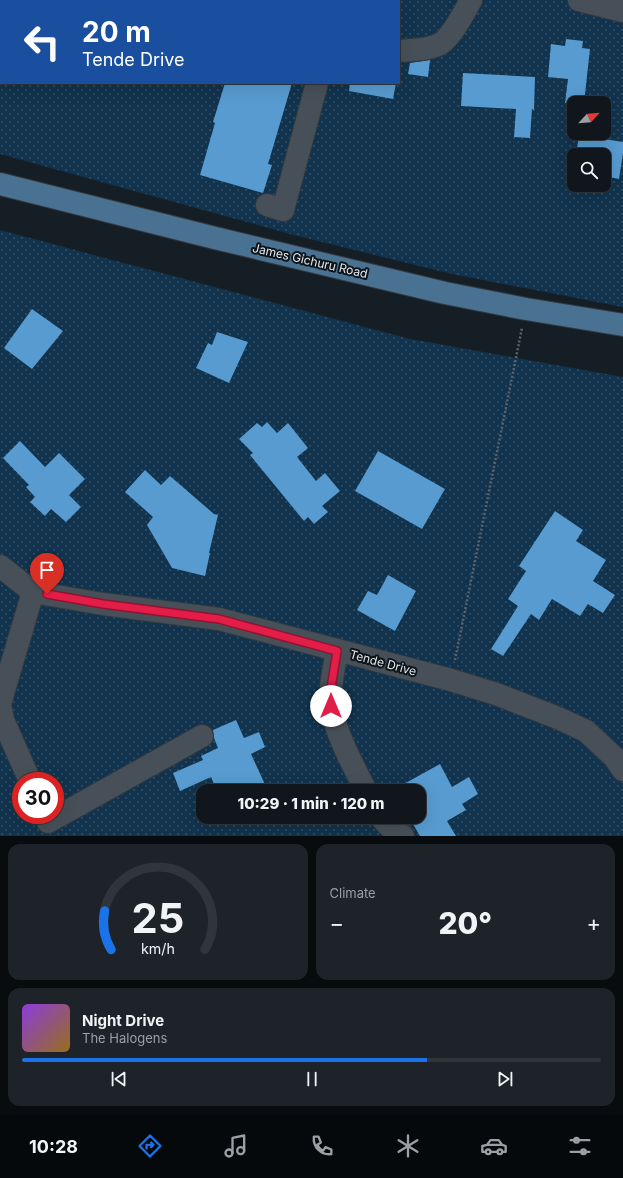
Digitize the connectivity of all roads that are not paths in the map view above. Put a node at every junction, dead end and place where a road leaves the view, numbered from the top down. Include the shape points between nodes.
1 (471, 0) edge
2 (579, 0) edge
3 (623, 11) edge
4 (400, 51) edge
5 (317, 84) edge
6 (0, 184) edge
7 (267, 205) dead end
8 (623, 325) edge
9 (0, 566) edge
10 (32, 592) junction
11 (337, 651) junction
12 (5, 666) edge
13 (202, 736) dead end
14 (623, 770) edge
15 (26, 772) edge
16 (363, 784) edge
17 (64, 815) edge
18 (386, 824) edge
19 (403, 836) edge

1 - 4 street via 449,35 440,44
2 - 3 street
5 - 7 street via 283,210
6 - 8 main road, James Gichuru Road via 430,289 526,309
9 - 10 street
10 - 11 street, Tende Drive via 219,619
10 - 12 street
11 - 14 street, Tende Drive via 451,680 558,718 586,731 614,757
11 - 16 street via 331,706 337,728
12 - 15 street via 0,705 3,720
13 - 17 street
18 - 19 street

